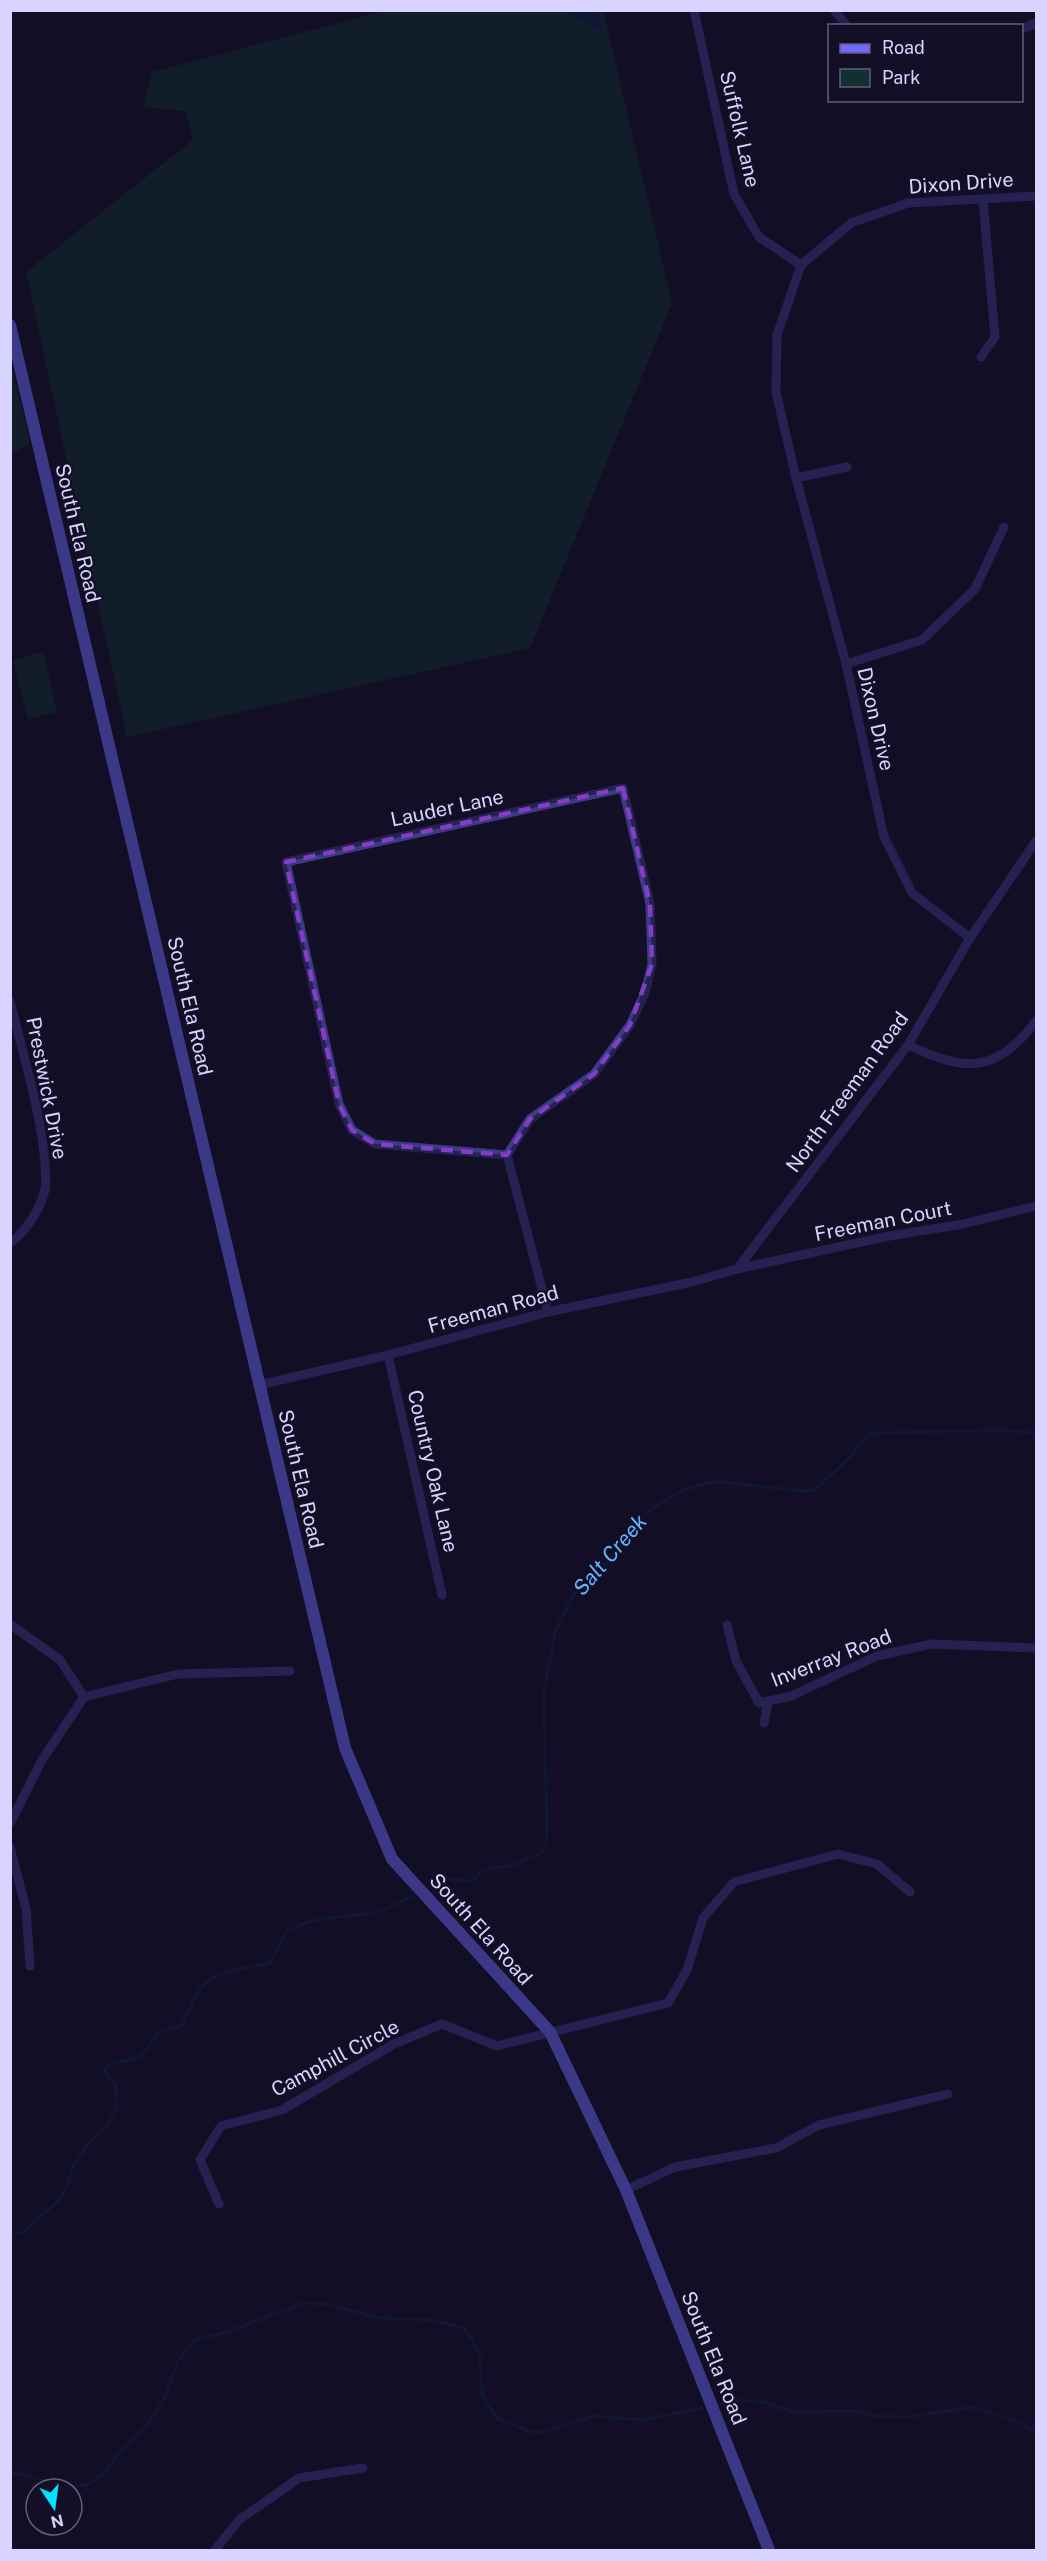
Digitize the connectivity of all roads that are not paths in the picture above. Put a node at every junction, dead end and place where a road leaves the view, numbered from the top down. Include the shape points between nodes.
1 (694, 10) edge
2 (834, 10) edge
3 (844, 24) edge
4 (1036, 196) edge
5 (983, 200) junction
6 (801, 265) junction
7 (10, 325) edge
8 (981, 357) dead end
9 (847, 467) dead end
10 (796, 478) junction
11 (1004, 527) dead end
12 (846, 664) junction
13 (1036, 841) edge
14 (970, 938) junction
15 (10, 1001) edge
16 (1036, 1021) edge
17 (908, 1045) junction
18 (507, 1155) junction
19 (1036, 1206) edge
20 (10, 1243) edge
21 (737, 1269) junction
22 (548, 1312) junction
23 (388, 1355) junction
24 (259, 1385) junction
25 (442, 1595) dead end
26 (10, 1624) edge
27 (727, 1625) dead end
28 (1036, 1648) edge
29 (290, 1671) dead end
30 (84, 1697) junction
31 (768, 1701) junction
32 (764, 1723) dead end
33 (10, 1823) edge
34 (10, 1847) edge
35 (910, 1892) dead end
36 (30, 1966) dead end
37 (550, 2032) junction
38 (948, 2094) dead end
39 (626, 2190) junction
40 (219, 2205) dead end
41 (363, 2468) dead end
42 (215, 2550) edge
43 (769, 2550) edge

1 - 6 street, Suffolk Lane via 734,194 759,237
2 - 3 street
4 - 5 street, Dixon Drive
5 - 6 street, Dixon Drive via 908,203 851,223
5 - 8 street via 995,337
6 - 10 street, Dixon Drive via 777,335 776,392
7 - 24 main road, South Ela Road
9 - 10 street
10 - 12 street, Dixon Drive
11 - 12 street via 975,589 922,640
12 - 14 street, Dixon Drive via 884,837 912,893
13 - 14 street, North Freeman Road
14 - 17 street, North Freeman Road
15 - 20 street, Prestwick Drive via 41,1131 46,1177 45,1191 35,1214
16 - 17 street via 1005,1054 979,1064 939,1060
17 - 21 street, North Freeman Road
18 - 18 street, Lauder Lane via 530,1119 594,1074 630,1025 645,993 652,964 650,904 623,788 286,862 339,1104 352,1130 375,1144
18 - 22 street
19 - 21 street, Freeman Court
21 - 22 street, Freeman Road
22 - 23 street, Freeman Road
23 - 24 street, Freeman Road
23 - 25 street, Country Oak Lane
24 - 37 main road, South Ela Road via 345,1748 392,1859
26 - 30 street via 60,1660
27 - 31 street, Inverray Road via 736,1661 759,1703
28 - 31 street, Inverray Road via 932,1644 877,1656 791,1696
29 - 30 street via 178,1674
30 - 33 street via 42,1760
31 - 32 street
34 - 36 street via 26,1909
35 - 37 street via 877,1864 838,1854 734,1882 703,1918 687,1970 668,2003
37 - 39 main road, South Ela Road
37 - 40 street, Camphill Circle via 497,2046 442,2024 394,2044 282,2110 221,2126 200,2160
38 - 39 street via 819,2125 776,2148 675,2167
39 - 43 main road, South Ela Road
41 - 42 street via 299,2478 239,2520

